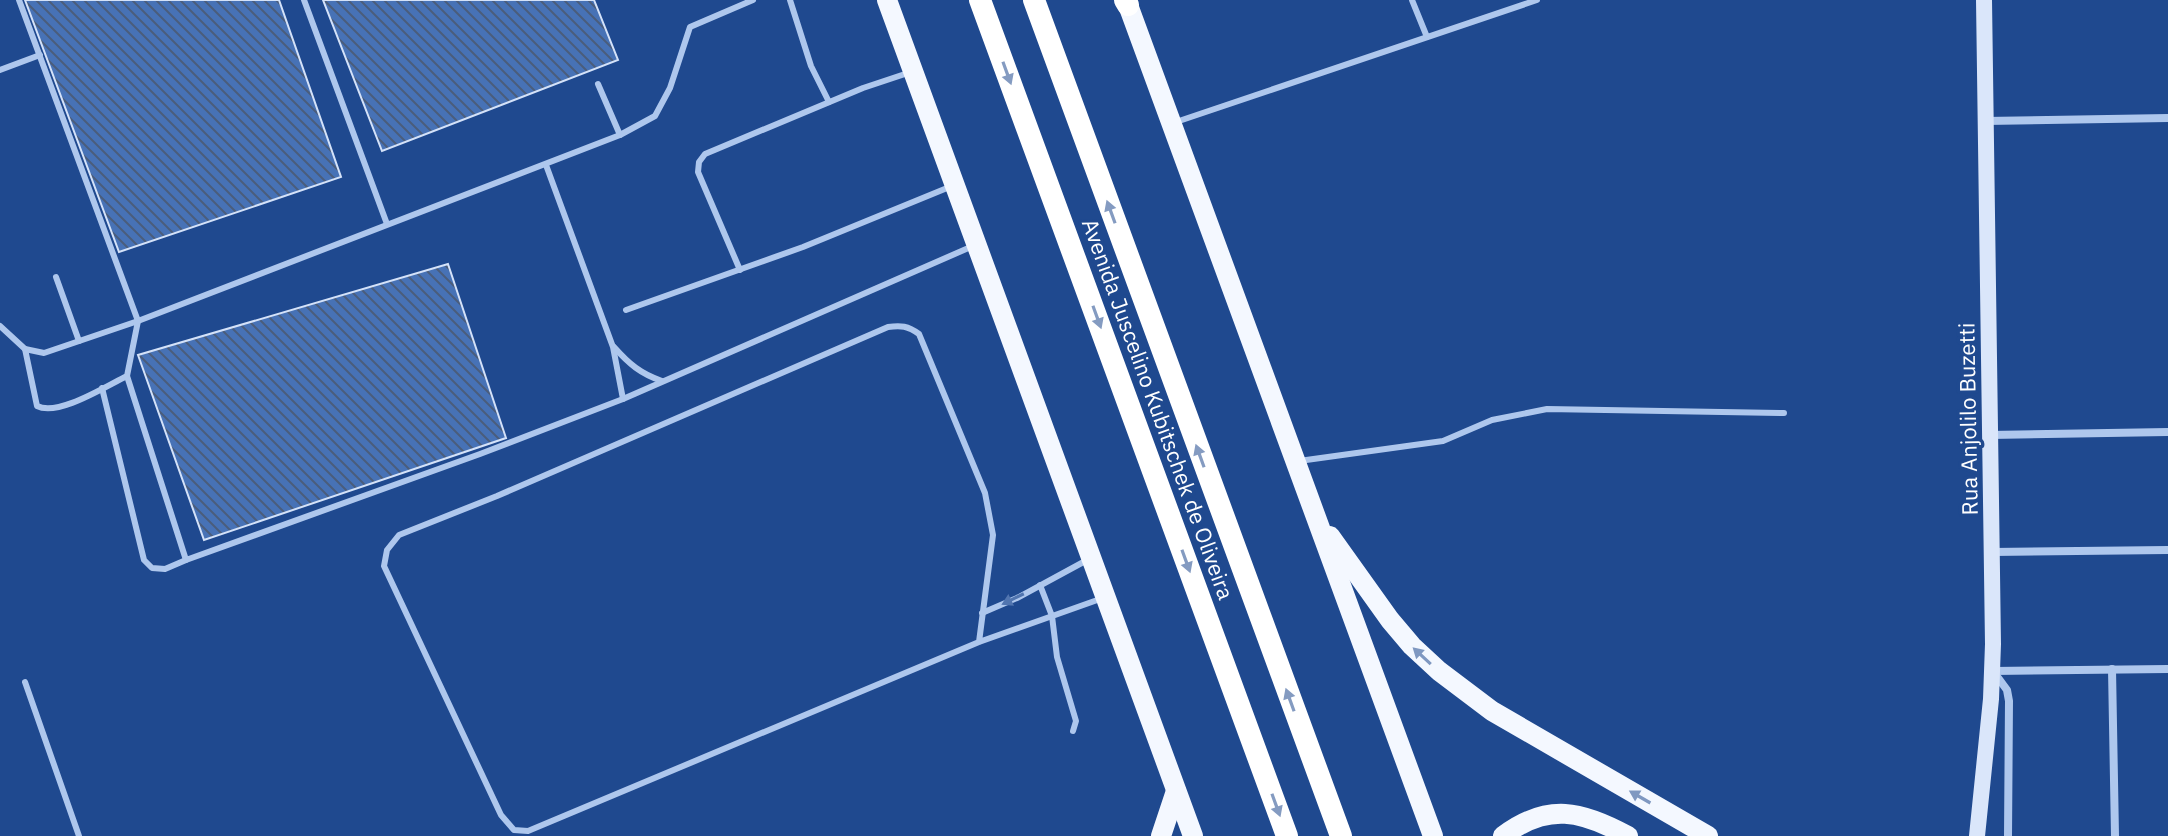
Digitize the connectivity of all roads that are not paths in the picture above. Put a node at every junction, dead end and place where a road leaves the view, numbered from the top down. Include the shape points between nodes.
1 (19, 0) edge
2 (304, 0) edge
3 (753, 0) edge
4 (790, 0) edge
5 (887, 0) edge
6 (980, 0) edge
7 (1034, 0) edge
8 (1412, 0) edge
9 (1537, 0) edge
10 (1984, 0) edge
11 (1127, 2) edge
12 (1427, 37) junction
13 (40, 55) junction
14 (0, 70) edge
15 (913, 71) junction
16 (598, 84) dead end
17 (829, 102) junction
18 (2168, 118) edge
19 (1985, 121) junction
20 (1172, 123) junction
21 (620, 135) junction
22 (546, 165) junction
23 (955, 185) junction
24 (387, 224) junction
25 (977, 244) junction
26 (740, 270) junction
27 (56, 277) dead end
28 (626, 310) dead end
29 (138, 321) junction
30 (0, 326) edge
31 (79, 341) junction
32 (613, 347) junction
33 (25, 349) junction
34 (127, 376) junction
35 (662, 381) junction
36 (102, 388) junction
37 (623, 399) junction
38 (1784, 413) dead end
39 (2168, 432) edge
40 (1990, 435) junction
41 (1296, 462) junction
42 (1314, 513) junction
43 (2168, 550) edge
44 (1992, 552) junction
45 (1092, 558) junction
46 (186, 560) junction
47 (1040, 585) junction
48 (1107, 597) junction
49 (982, 613) junction
50 (1052, 616) junction
51 (979, 642) junction
52 (2112, 669) junction
53 (2168, 669) edge
54 (1993, 671) junction
55 (25, 682) dead end
56 (1073, 731) dead end
57 (1176, 791) junction
58 (79, 836) edge
59 (1161, 836) edge
60 (1193, 836) edge
61 (1287, 836) edge
62 (1341, 836) edge
63 (1433, 836) edge
64 (1503, 836) edge
65 (1628, 836) edge
66 (1708, 836) edge
67 (1977, 836) edge
68 (2008, 836) edge
69 (2115, 836) edge

1 - 13 lane
2 - 24 lane
3 - 21 lane via 690,27 655,116
4 - 17 lane
5 - 15 main road
6 -> 61 highway, Avenida Juscelino Kubitschek de Oliveira
62 -> 7 highway, Avenida Juscelino Kubitschek de Oliveira
8 - 12 lane
9 - 12 lane
10 - 19 main road, Rua Anjolilo Buzetti
11 - 20 main road
12 - 20 lane
13 - 14 lane
13 - 29 lane
15 - 17 lane
15 - 23 main road
16 - 21 lane
17 - 26 lane via 705,154 699,162 698,172
18 - 19 street
19 - 40 main road, Rua Anjolilo Buzetti
20 - 41 main road
21 - 22 lane
22 - 24 lane
22 - 32 lane
23 - 25 main road
23 - 26 lane
24 - 29 lane
25 - 35 lane
25 - 45 main road
26 - 28 lane
27 - 31 lane
29 - 31 lane
29 - 34 lane
30 - 33 lane
31 - 33 lane via 44,353
32 - 35 lane via 644,375
32 - 37 lane
33 - 36 lane via 37,406 60,408
34 - 36 lane
34 - 46 lane
35 - 37 lane
36 - 46 lane via 144,560 152,568 165,569
37 - 46 lane
38 - 41 lane via 1547,409 1492,420 1443,441
39 - 40 street
40 - 44 main road, Rua Anjolilo Buzetti
41 - 42 main road
42 - 63 main road
66 -> 42 main road via 1492,711 1439,671 1390,620
43 - 44 street
44 - 54 main road, Rua Anjolilo Buzetti
45 - 47 lane
45 - 48 main road
47 -> 49 lane
47 - 50 lane
48 - 50 lane
48 - 57 main road
49 - 51 lane
49 - 51 lane via 993,535 985,493 919,334 899,326 399,535 387,550 384,566 501,815 514,830 528,831
50 - 51 lane
50 - 56 lane via 1057,657 1076,721
52 - 53 street
52 - 54 street
52 - 69 street
54 - 67 main road, Rua Anjolilo Buzetti
54 - 68 street via 2009,701
55 - 58 lane
57 - 59 main road
57 - 60 main road
64 - 65 main road via 1526,821 1556,813 1593,818

